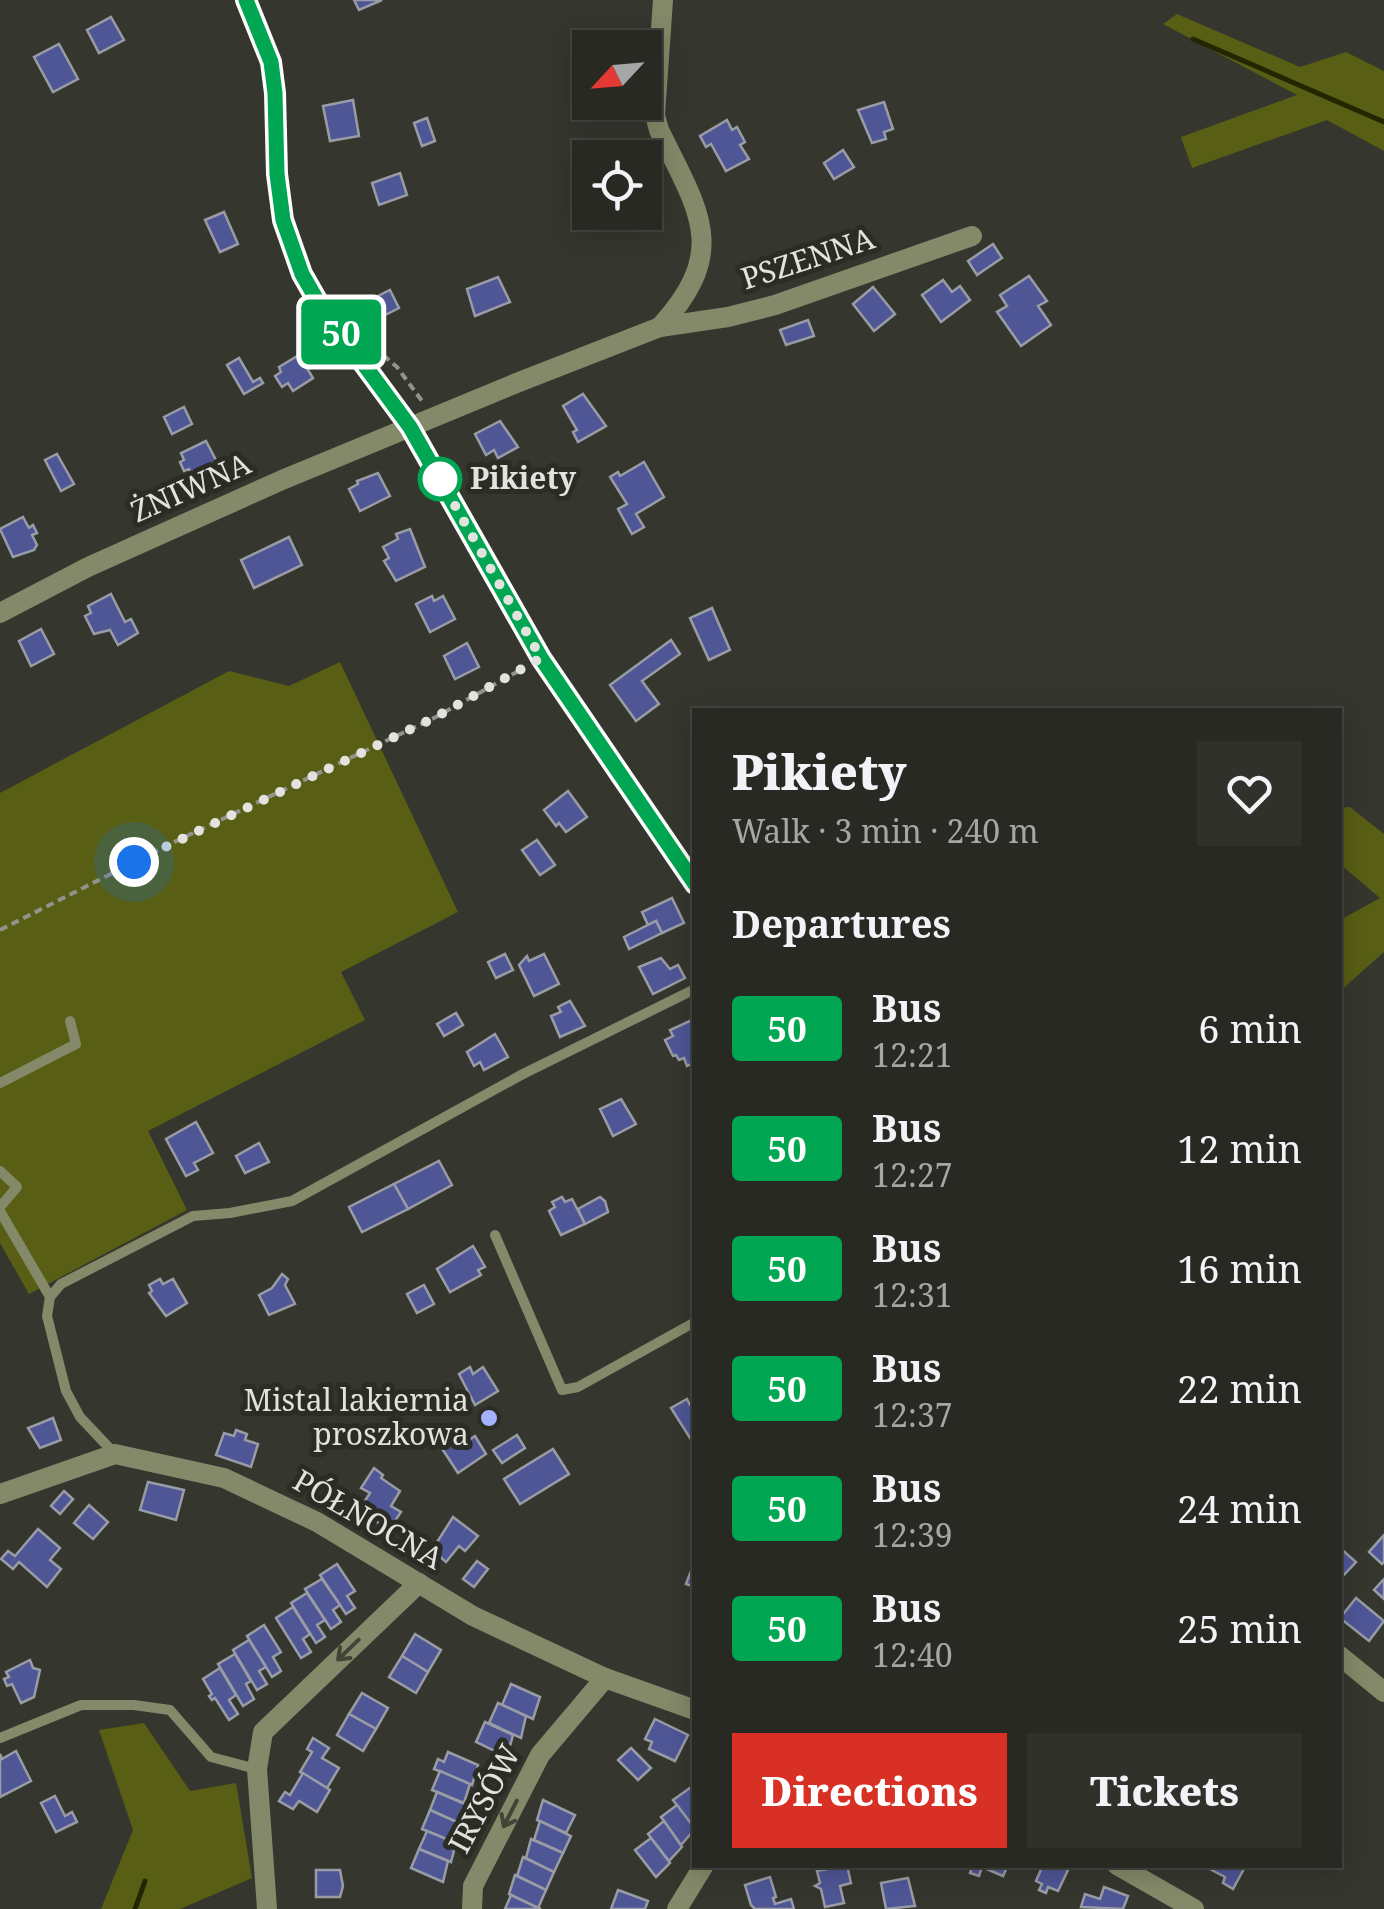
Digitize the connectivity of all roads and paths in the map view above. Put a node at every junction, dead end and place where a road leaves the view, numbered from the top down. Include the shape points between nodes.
1 (246, 0) edge
2 (663, 0) edge
3 (972, 236) dead end
4 (660, 328) junction
5 (371, 344) dead end
6 (434, 417) junction
7 (410, 427) junction
8 (0, 613) edge
9 (541, 658) junction
10 (692, 880) edge
11 (0, 930) edge
12 (692, 990) edge
13 (70, 1021) dead end
14 (0, 1083) edge
15 (0, 1171) edge
16 (0, 1209) edge
17 (495, 1235) dead end
18 (50, 1296) junction
19 (692, 1324) edge
20 (115, 1454) junction
21 (0, 1494) edge
22 (419, 1583) junction
23 (1342, 1658) edge
24 (605, 1678) junction
25 (1384, 1692) edge
26 (692, 1709) edge
27 (0, 1738) edge
28 (258, 1769) junction
29 (702, 1868) edge
30 (1122, 1868) edge
31 (267, 1909) edge
32 (472, 1909) edge
33 (677, 1909) edge
34 (1194, 1909) edge

1 - 7 street via 271,62 277,174 292,250 318,302
2 - 4 street, PSZENNA via 655,115 701,225 701,263 684,302
3 - 4 street, PSZENNA via 775,305
4 - 6 street, PSZENNA
5 - 6 path
6 - 7 street, PSZENNA
7 - 8 street, ŻNIWNA via 88,567
7 - 9 street
9 - 10 street
9 - 11 path via 436,717
12 - 18 lane via 292,1201 193,1216
13 - 14 lane via 76,1044
15 - 16 lane via 17,1187
16 - 18 lane
17 - 19 lane via 562,1390
18 - 20 lane via 47,1316 66,1391
20 - 21 street
20 - 22 street, PÓŁNOCNA via 224,1478 317,1522
22 - 24 street, PÓŁNOCNA
22 -> 28 street via 263,1732
23 - 25 street
24 - 26 street, PÓŁNOCNA
24 -> 32 street, IRYSÓW via 540,1755 473,1886
27 - 28 lane via 81,1705 134,1705 170,1710 211,1757
28 - 31 street
29 - 33 street
30 - 34 street

